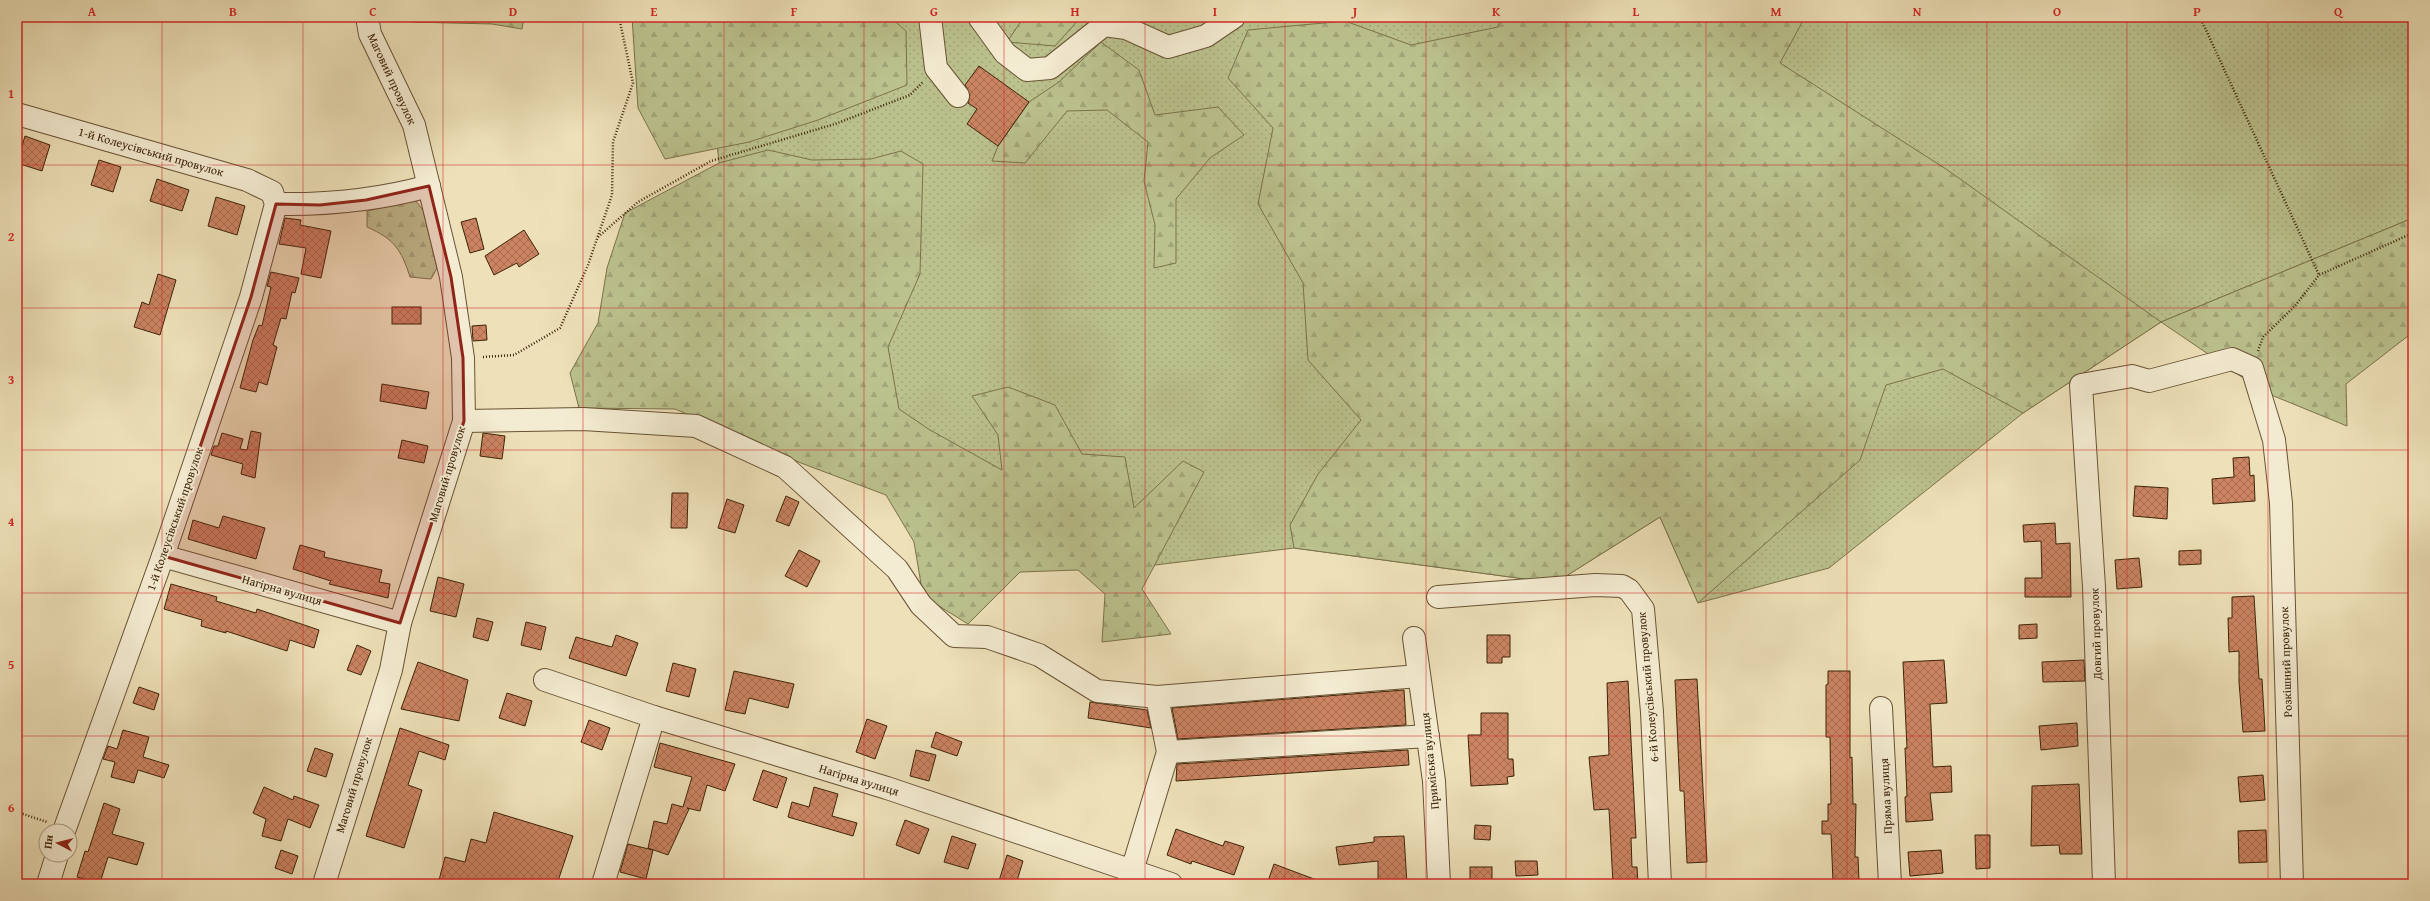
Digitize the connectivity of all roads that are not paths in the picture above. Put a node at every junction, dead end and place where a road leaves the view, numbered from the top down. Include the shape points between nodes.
1 (367, 17) edge
2 (930, 17) edge
3 (979, 17) edge
4 (1234, 17) edge
5 (958, 96) dead end
6 (17, 114) edge
7 (429, 186) junction
8 (276, 204) junction
9 (2252, 368) joint
10 (464, 421) junction
11 (163, 556) junction
12 (1438, 597) dead end
13 (400, 623) junction
14 (1414, 638) dead end
15 (1420, 676) junction
16 (545, 680) dead end
17 (1157, 697) junction
18 (1881, 708) dead end
19 (654, 717) junction
20 (1428, 736) junction
21 (1168, 752) junction
22 (66, 823) edge
23 (55, 863) edge
24 (1130, 877) edge
25 (48, 884) edge
26 (324, 884) edge
27 (603, 884) edge
28 (1171, 884) edge
29 (1439, 884) edge
30 (1660, 884) edge
31 (1890, 884) edge
32 (2101, 884) edge
33 (2104, 884) edge
34 (2292, 884) edge

1 - 7 street, Маговий провулок via 370,34 414,125
2 - 5 street via 936,68
3 - 4 street via 1005,53 1027,70 1050,68 1104,25 1126,28 1168,47 1206,36
6 - 8 street, 1-й Колеусівський провулок via 247,180 272,192
7 - 8 street via 400,194 320,205
7 - 10 street, Маговий провулок via 451,277 463,358
8 - 11 street, 1-й Колеусівський провулок via 251,297
9 - 33 street, Довгий провулок via 2232,359 2149,381 2132,376 2081,385 2094,587
9 - 34 street, Розкішний провулок via 2274,440 2281,503
10 - 13 street, Маговий провулок
10 - 17 street via 583,419 696,426 785,467 897,569 921,605 954,636 987,637 1039,655 1097,691
11 - 13 street, Нагірна вулиця
11 - 22 street, 1-й Колеусівський провулок
12 - 30 street, 6-й Колеусівський провулок via 1595,585 1622,586 1629,590 1643,609 1652,712
13 - 26 street, Маговий провулок via 390,670
14 - 15 street, Приміська вулиця
15 - 17 street
15 - 20 street, Приміська вулиця
16 - 19 street, Нагірна вулиця
17 - 21 street
18 - 31 street, Пряма вулиця
19 - 24 street, Нагірна вулиця via 887,788
19 - 27 street
20 - 21 street
20 - 29 street, Приміська вулиця via 1434,781
21 - 24 street
23 - 25 street
24 - 28 street, Нагірна вулиця
32 - 33 street

